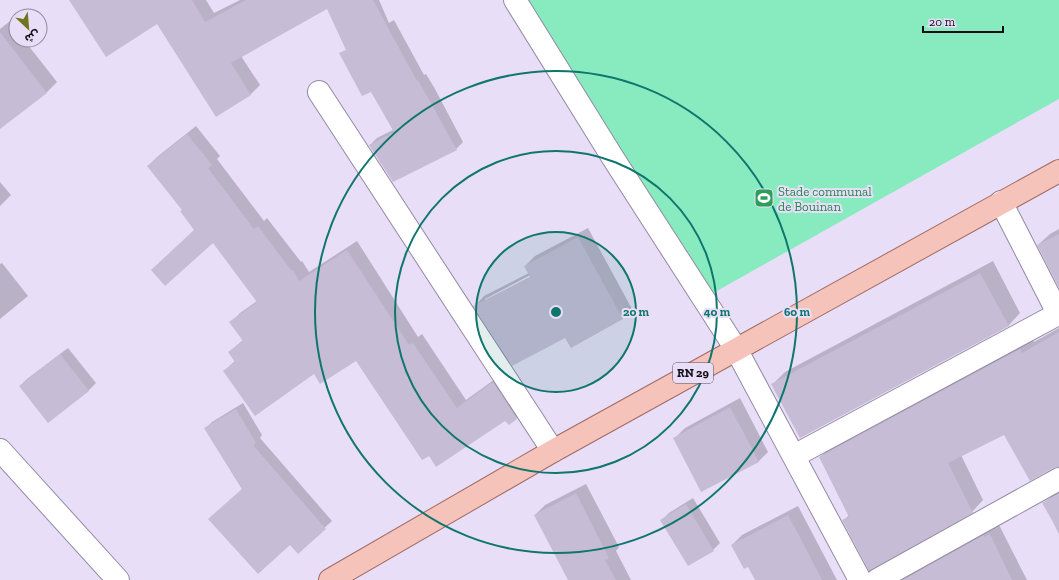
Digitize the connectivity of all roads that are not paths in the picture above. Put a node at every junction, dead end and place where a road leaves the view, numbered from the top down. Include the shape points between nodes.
1 (515, 0) edge
2 (319, 92) dead end
3 (1059, 171) edge
4 (1001, 202) junction
5 (1059, 315) edge
6 (736, 349) junction
7 (0, 450) edge
8 (553, 451) junction
9 (794, 456) junction
10 (1059, 479) edge
11 (118, 580) edge
12 (330, 580) edge
13 (860, 580) edge
14 (877, 580) edge

1 - 6 street
2 - 8 street
3 - 4 main road, RN 29
4 - 5 street
4 - 6 main road, RN 29
5 - 9 street
6 - 8 main road, RN 29
6 - 9 street
7 - 11 street
8 - 12 main road, RN 29
9 - 13 street
10 - 14 street

